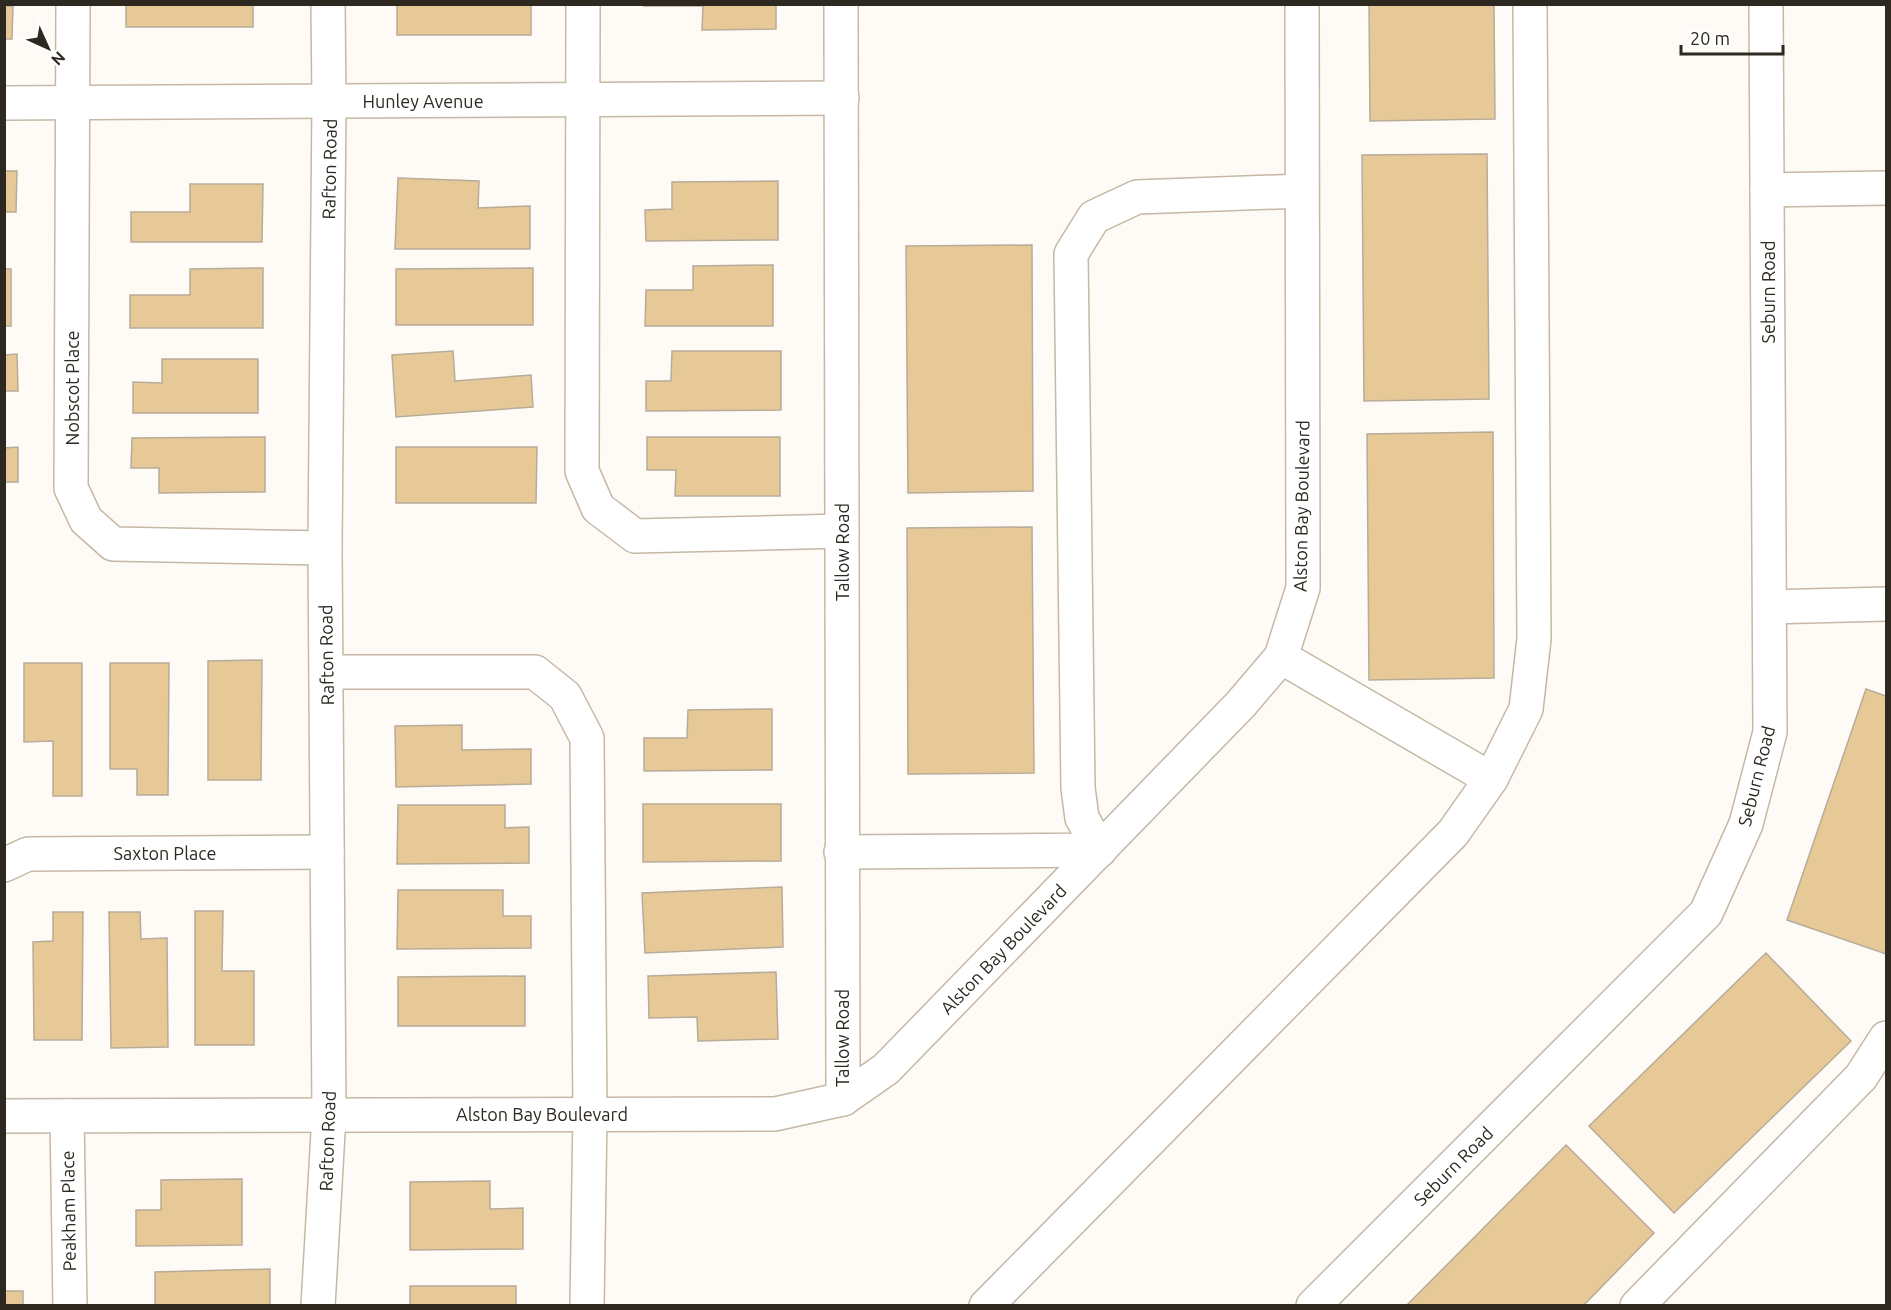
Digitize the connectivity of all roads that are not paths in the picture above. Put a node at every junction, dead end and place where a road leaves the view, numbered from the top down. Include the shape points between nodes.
1 (73, 4) edge
2 (328, 4) edge
3 (583, 4) edge
4 (841, 4) edge
5 (1302, 4) edge
6 (1530, 4) edge
7 (1766, 4) edge
8 (842, 98) junction
9 (583, 100) junction
10 (330, 101) junction
11 (73, 103) junction
12 (4, 104) edge
13 (1887, 188) edge
14 (1302, 190) junction
15 (1767, 190) junction
16 (842, 531) junction
17 (325, 548) junction
18 (1887, 604) edge
19 (1770, 607) junction
20 (1281, 657) junction
21 (326, 672) junction
22 (1491, 778) junction
23 (1100, 850) junction
24 (327, 852) junction
25 (841, 852) junction
26 (4, 865) edge
27 (1887, 1038) edge
28 (843, 1099) junction
29 (590, 1114) junction
30 (329, 1115) junction
31 (4, 1116) edge
32 (67, 1116) junction
33 (70, 1305) edge
34 (318, 1305) edge
35 (587, 1305) edge
36 (986, 1305) edge
37 (1312, 1305) edge
38 (1637, 1305) edge

1 - 11 street, Nobscot Place
2 - 10 street, Rafton Road
3 - 9 street
4 - 8 street, Tallow Road
5 - 14 street, Alston Bay Boulevard
6 - 22 street via 1534,639 1526,709
7 - 15 street, Seburn Road
8 - 9 street, Hunley Avenue
8 - 16 street, Tallow Road
9 - 10 street, Hunley Avenue
9 - 16 street via 582,471 598,508 634,536
10 - 11 street, Hunley Avenue
10 - 17 street, Rafton Road
11 - 12 street, Hunley Avenue
11 - 17 street, Nobscot Place via 71,488 86,520 113,544
13 - 15 street
14 - 20 street, Alston Bay Boulevard via 1303,588
14 - 23 street via 1137,197 1094,217 1071,254 1078,788 1082,818
15 - 19 street, Seburn Road
16 - 25 street, Tallow Road
17 - 21 street, Rafton Road
18 - 19 street
19 - 37 street, Seburn Road via 1770,732 1746,824 1706,913
20 - 22 street
20 - 23 street, Alston Bay Boulevard
21 - 24 street, Rafton Road
21 - 29 street via 535,672 565,696 587,738
22 - 36 street via 1453,832
23 - 25 street
23 - 28 street, Alston Bay Boulevard via 886,1069
24 - 26 street, Saxton Place via 28,854
24 - 30 street, Rafton Road
25 - 28 street, Tallow Road
27 - 38 street via 1861,1077
28 - 29 street, Alston Bay Boulevard via 775,1114
29 - 30 street, Alston Bay Boulevard
29 - 35 street
30 - 32 street, Alston Bay Boulevard
30 - 34 street, Rafton Road
31 - 32 street, Alston Bay Boulevard
32 - 33 street, Peakham Place

